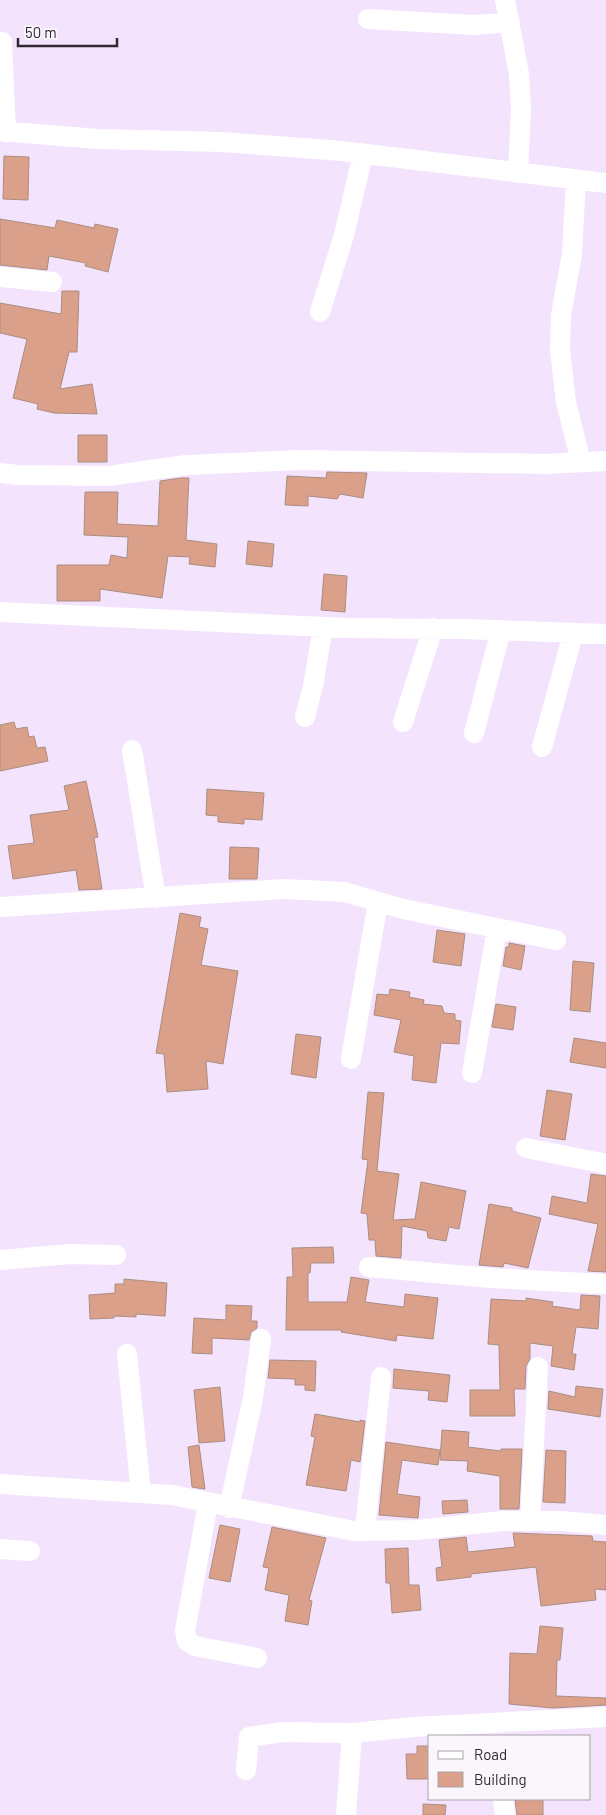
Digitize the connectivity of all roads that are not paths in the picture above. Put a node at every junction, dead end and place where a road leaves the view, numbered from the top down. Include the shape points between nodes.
1 (506, 0) edge
2 (368, 19) dead end
3 (510, 22) junction
4 (2, 42) dead end
5 (3, 132) edge
6 (362, 154) junction
7 (518, 173) junction
8 (576, 180) junction
9 (606, 183) edge
10 (0, 277) edge
11 (52, 282) dead end
12 (320, 312) dead end
13 (606, 461) edge
14 (581, 462) junction
15 (0, 473) edge
16 (0, 612) edge
17 (323, 627) junction
18 (433, 628) junction
19 (501, 630) junction
20 (573, 634) junction
21 (606, 634) edge
22 (305, 717) dead end
23 (403, 722) dead end
24 (474, 733) dead end
25 (542, 747) dead end
26 (132, 750) dead end
27 (156, 898) junction
28 (378, 902) junction
29 (0, 908) edge
30 (498, 929) junction
31 (556, 940) dead end
32 (351, 1059) dead end
33 (472, 1073) dead end
34 (526, 1148) dead end
35 (606, 1164) edge
36 (116, 1255) dead end
37 (0, 1260) edge
38 (369, 1268) dead end
39 (606, 1284) edge
40 (261, 1339) dead end
41 (127, 1354) dead end
42 (538, 1367) dead end
43 (381, 1377) dead end
44 (0, 1484) edge
45 (141, 1493) junction
46 (208, 1503) junction
47 (230, 1508) junction
48 (530, 1521) junction
49 (606, 1525) edge
50 (364, 1531) junction
51 (0, 1549) edge
52 (30, 1552) dead end
53 (257, 1658) dead end
54 (606, 1717) edge
55 (497, 1729) edge
56 (352, 1733) junction
57 (246, 1770) dead end
58 (504, 1800) edge
59 (346, 1815) edge
60 (505, 1815) edge

1 - 3 street
2 - 3 street via 475,25
3 - 7 street via 521,108
4 - 5 street
5 - 6 street via 98,139 222,142
6 - 7 street
6 - 12 street via 344,236
7 - 8 street
8 - 9 street
8 - 14 street via 572,254 561,315 560,350 566,402
10 - 11 street
13 - 14 street
14 - 15 street via 299,460 186,465 109,476
16 - 17 street
17 - 18 street
17 - 22 street via 314,686
18 - 19 street
18 - 23 street
19 - 20 street
19 - 24 street
20 - 21 street
20 - 25 street
26 - 27 street
27 - 28 street via 284,889 344,892
27 - 29 street
28 - 30 street
28 - 32 street
30 - 31 street
30 - 33 street
34 - 35 street
36 - 37 street via 70,1254
38 - 39 street
40 - 47 street via 253,1398
41 - 45 street
42 - 48 street
43 - 50 street
44 - 45 street
45 - 46 street
46 - 47 street
46 - 53 street via 184,1631 187,1641 195,1646
47 - 50 street
48 - 49 street
48 - 50 street
51 - 52 street
54 - 55 street
55 - 56 street
56 - 57 street via 283,1732 249,1737
56 - 59 street
58 - 60 street

